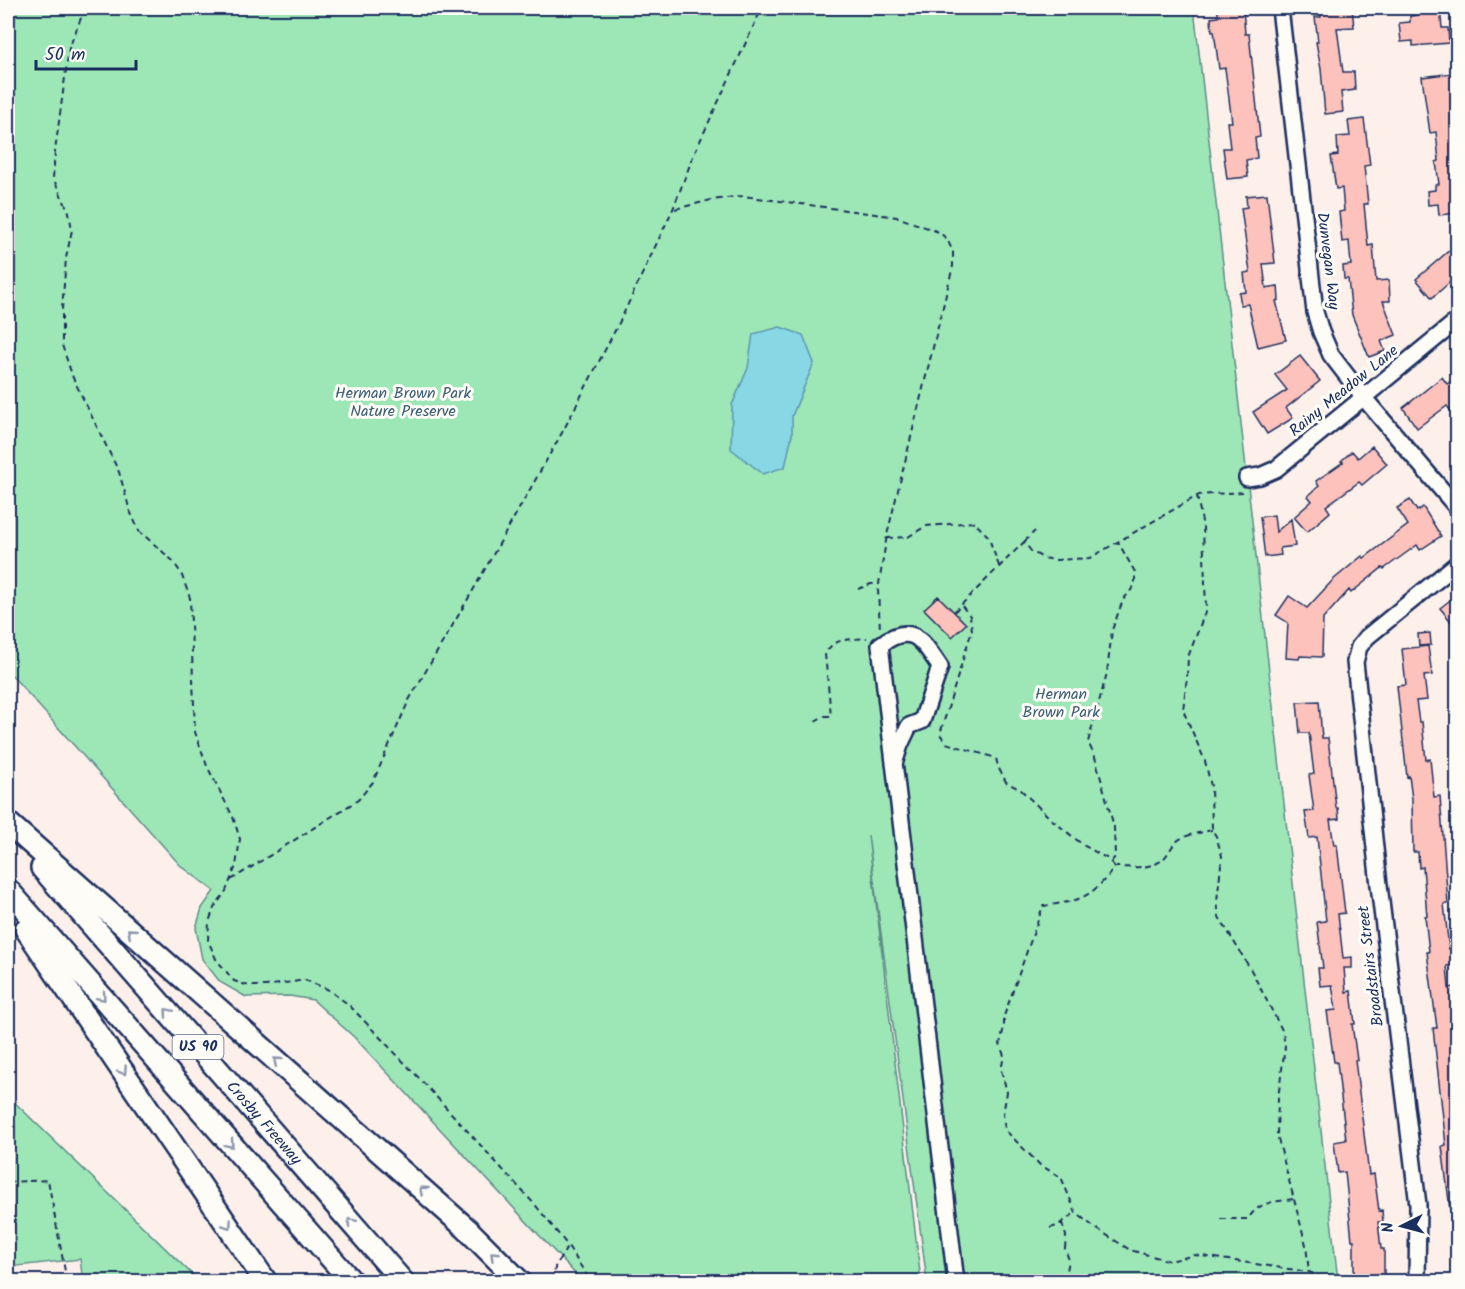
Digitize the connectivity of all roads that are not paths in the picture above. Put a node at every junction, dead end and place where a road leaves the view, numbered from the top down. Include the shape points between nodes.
1 (1280, 8) edge
2 (1458, 320) edge
3 (1364, 398) junction
4 (1247, 478) road end
5 (1458, 509) edge
6 (1458, 563) edge
7 (894, 764) junction
8 (8, 823) edge
9 (8, 828) edge
10 (8, 890) edge
11 (8, 901) edge
12 (396, 1274) edge
13 (346, 1275) edge
14 (266, 1281) edge
15 (520, 1281) edge
16 (956, 1281) edge
17 (1417, 1281) edge

1 - 3 street, Dunvegan Way via 1315,312 1331,355
2 - 3 street, Rainy Meadow Lane
3 - 4 street, Rainy Meadow Lane via 1276,469
3 - 5 street, Dunvegan Way
6 - 17 street, Broadstairs Street via 1367,637 1355,662 1418,1205
7 - 7 street via 874,641 906,633 923,642 940,667 922,721 909,726
7 - 16 street
15 -> 8 highway via 458,1221
12 -> 9 highway, Crosby Freeway / US 90
10 -> 13 highway, US 90
11 -> 14 highway

